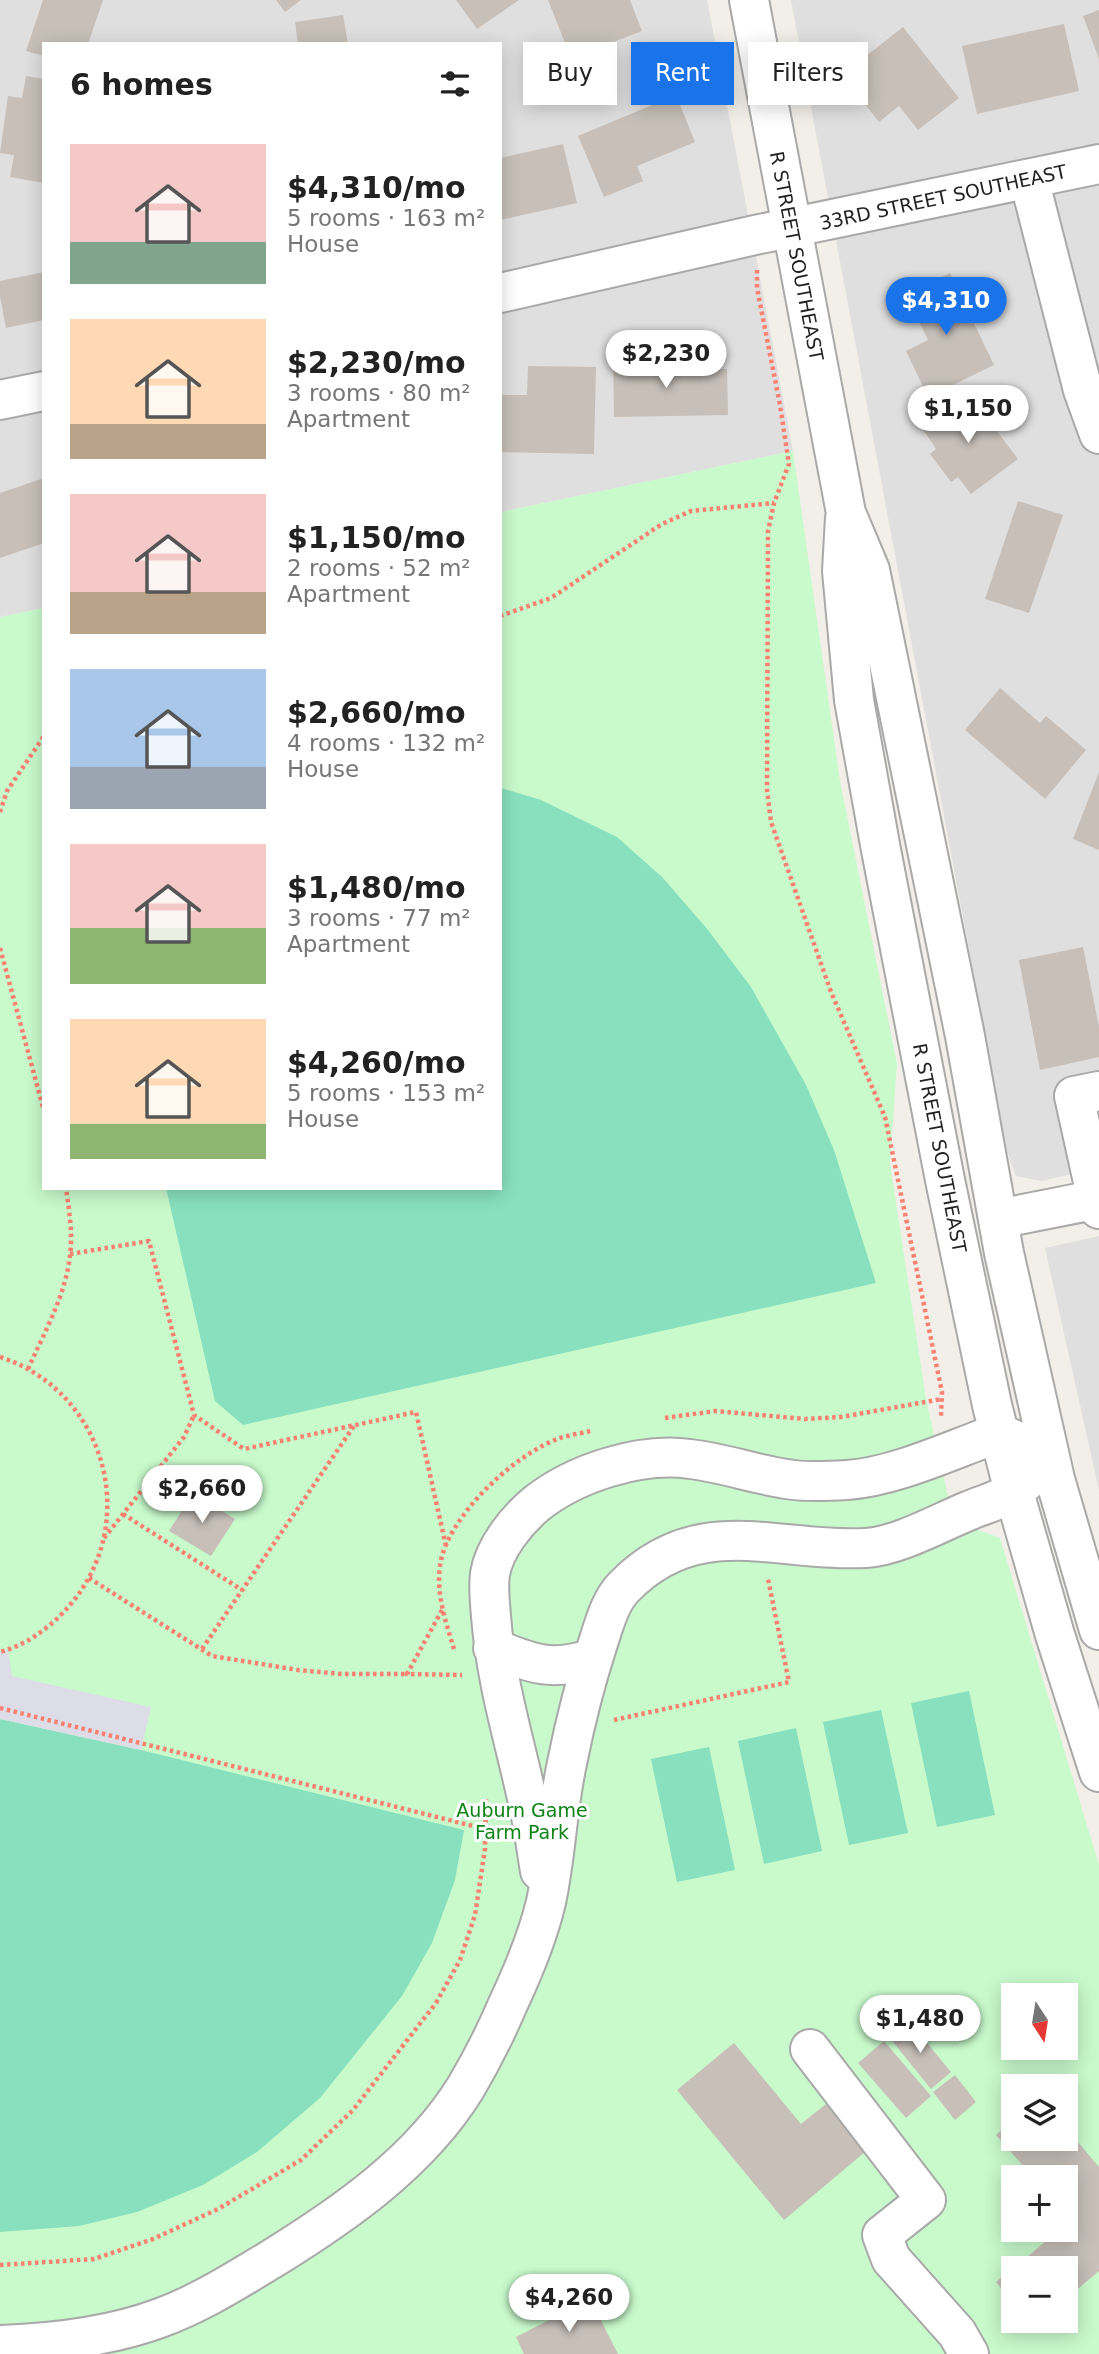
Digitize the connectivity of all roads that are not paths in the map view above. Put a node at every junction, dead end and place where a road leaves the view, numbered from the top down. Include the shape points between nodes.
1 (749, 0) edge
2 (1099, 164) edge
3 (1029, 179) junction
4 (773, 232) junction
5 (502, 293) edge
6 (42, 391) edge
7 (0, 400) edge
8 (1099, 434) edge
9 (846, 513) junction
10 (1099, 1091) edge
11 (1098, 1202) edge
12 (998, 1219) junction
13 (999, 1433) junction
14 (1049, 1455) junction
15 (1014, 1492) junction
16 (1099, 1630) edge
17 (493, 1648) junction
18 (593, 1658) junction
19 (1099, 1772) edge
20 (545, 1904) junction
21 (810, 2049) dead end
22 (0, 2345) edge
23 (969, 2354) edge

1 - 4 street, R STREET SOUTHEAST
2 - 3 street, 33RD STREET SOUTHEAST
3 - 4 street, 33RD STREET SOUTHEAST
3 - 8 street via 1083,390
4 - 5 street, 33RD STREET SOUTHEAST
4 - 9 street, R STREET SOUTHEAST
6 - 7 street
9 - 12 street, R STREET SOUTHEAST via 870,570
9 - 13 street, R STREET SOUTHEAST via 842,571 862,749
10 - 11 street via 1073,1096
11 - 12 street
12 - 14 street, R STREET SOUTHEAST
13 - 14 street
13 - 15 street, R STREET SOUTHEAST
13 - 17 street via 864,1478 797,1481 669,1458 580,1477 555,1489 529,1510 498,1551 490,1573
14 - 15 street
14 - 16 street, R STREET SOUTHEAST
15 - 18 street via 869,1548 715,1540 677,1551 649,1564 620,1591
15 - 19 street, R STREET SOUTHEAST
17 - 18 street via 541,1665 569,1666
17 - 20 street via 528,1800
18 - 20 street via 566,1765
20 - 22 street via 519,1980 465,2089 427,2137 371,2191 257,2268 160,2319 69,2340
21 - 23 street via 926,2200 882,2235 891,2259 957,2333

